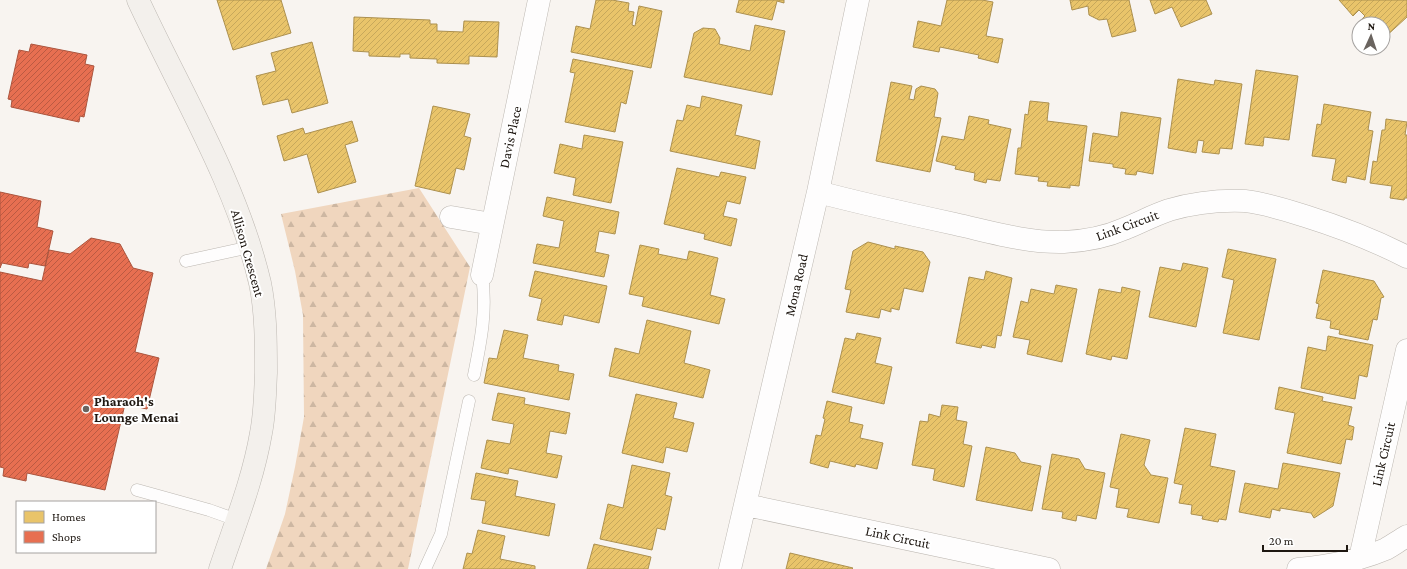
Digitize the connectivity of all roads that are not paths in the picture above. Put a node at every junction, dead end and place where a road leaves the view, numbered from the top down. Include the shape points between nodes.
1 (138, 0) edge
2 (539, 0) edge
3 (858, 0) edge
4 (818, 192) junction
5 (451, 217) dead end
6 (492, 224) junction
7 (250, 247) junction
8 (1407, 257) edge
9 (186, 261) dead end
10 (482, 275) joint
11 (1407, 350) edge
12 (474, 375) dead end
13 (469, 401) dead end
14 (137, 490) dead end
15 (746, 505) junction
16 (237, 520) junction
17 (1407, 536) edge
18 (1360, 558) junction
19 (220, 569) edge
20 (425, 569) edge
21 (730, 569) edge
22 (1049, 569) edge
23 (1298, 569) edge

1 - 7 street, Allison Crescent via 225,178
2 - 6 street, Davis Place
3 - 4 street, Mona Road
4 - 8 street, Link Circuit via 862,204 1041,242 1089,239 1122,230 1188,205 1246,201 1287,210 1356,233
4 - 15 street, Mona Road
5 - 6 street
6 - 10 street, Davis Place
7 - 9 lane
7 - 16 street, Allison Crescent via 260,284 265,321 265,400 252,475
10 - 12 lane via 485,296 483,330
11 - 18 street, Link Circuit
13 - 20 lane via 440,534
14 - 16 lane
15 - 21 street, Mona Road
15 - 22 street, Link Circuit
16 - 19 street, Allison Crescent
17 - 18 street via 1387,548
18 - 23 street

